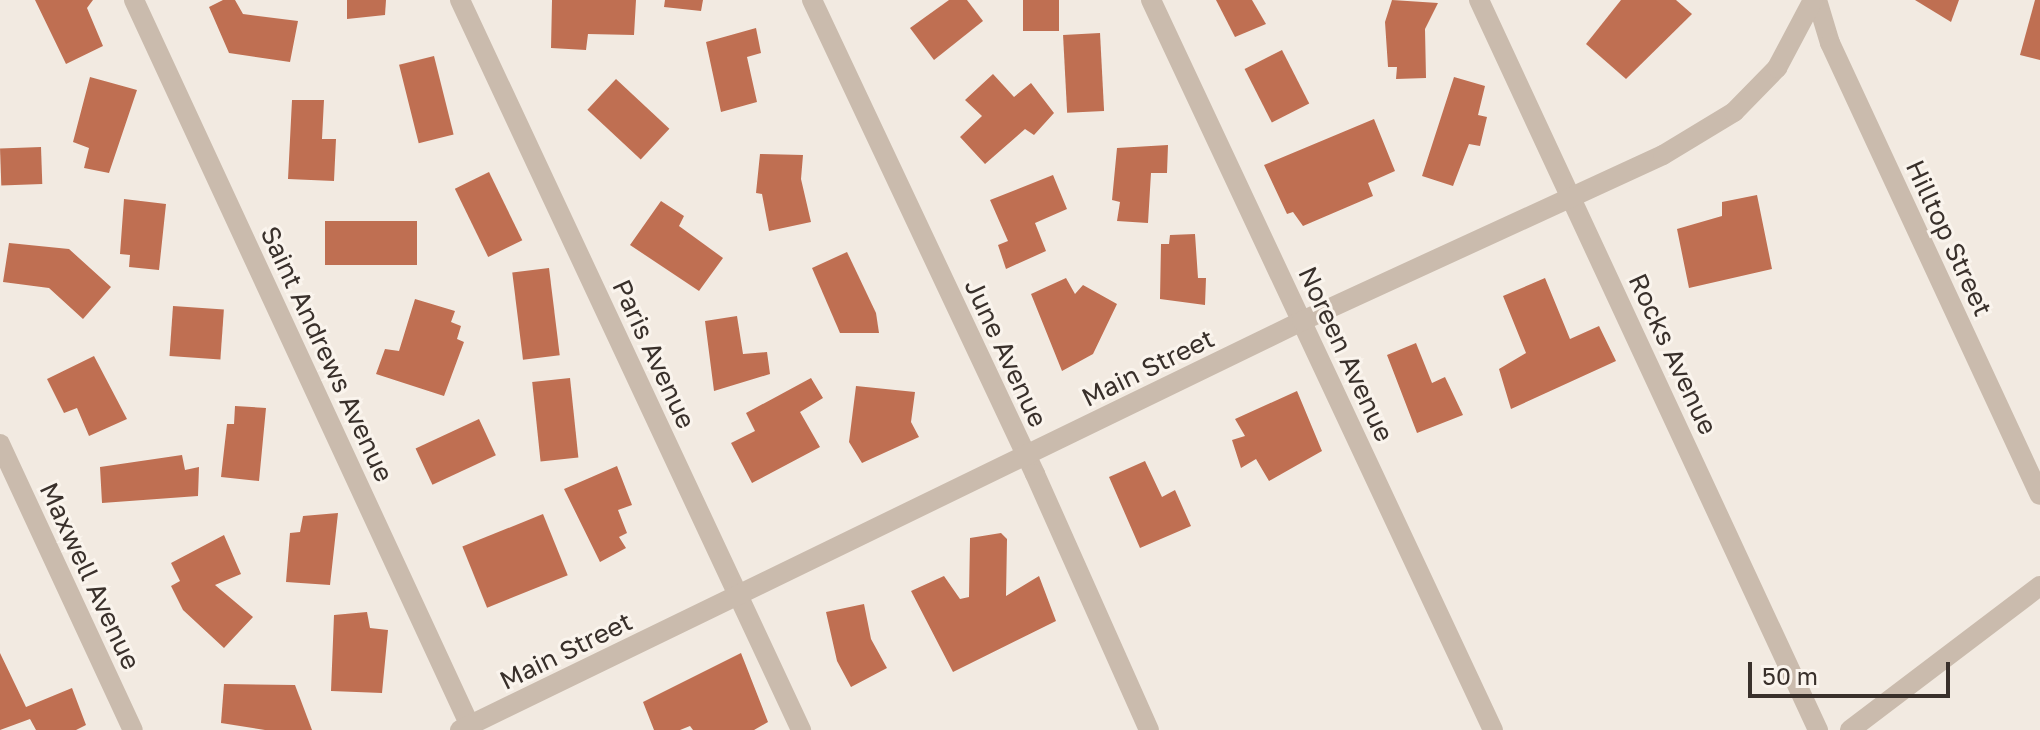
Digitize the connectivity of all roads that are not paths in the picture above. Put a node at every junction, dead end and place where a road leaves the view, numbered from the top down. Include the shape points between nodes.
1 (134, 0) edge
2 (460, 0) edge
3 (812, 0) edge
4 (1151, 0) edge
5 (1479, 0) edge
6 (1815, 0) edge
7 (1572, 199) junction
8 (1302, 321) junction
9 (0, 444) edge
10 (1027, 456) junction
11 (2040, 495) edge
12 (2040, 586) edge
13 (738, 597) junction
14 (468, 729) edge
15 (133, 730) edge
16 (801, 730) edge
17 (1149, 730) edge
18 (1493, 730) edge
19 (1818, 730) edge
20 (1850, 730) edge

1 - 14 street, Saint Andrews Avenue
2 - 13 street, Paris Avenue
3 - 10 street, June Avenue
4 - 8 street, Noreen Avenue
5 - 7 street, Rocks Avenue
6 - 7 street, Main Street via 1777,68 1734,112 1663,155
6 - 11 street, Hilltop Street via 1830,43
7 - 8 street, Main Street
7 - 19 street, Rocks Avenue
8 - 10 street, Main Street
8 - 18 street, Noreen Avenue
9 - 15 street, Maxwell Avenue
10 - 13 street, Main Street
10 - 17 street, June Avenue
12 - 20 street
13 - 14 street, Main Street
13 - 16 street, Paris Avenue

